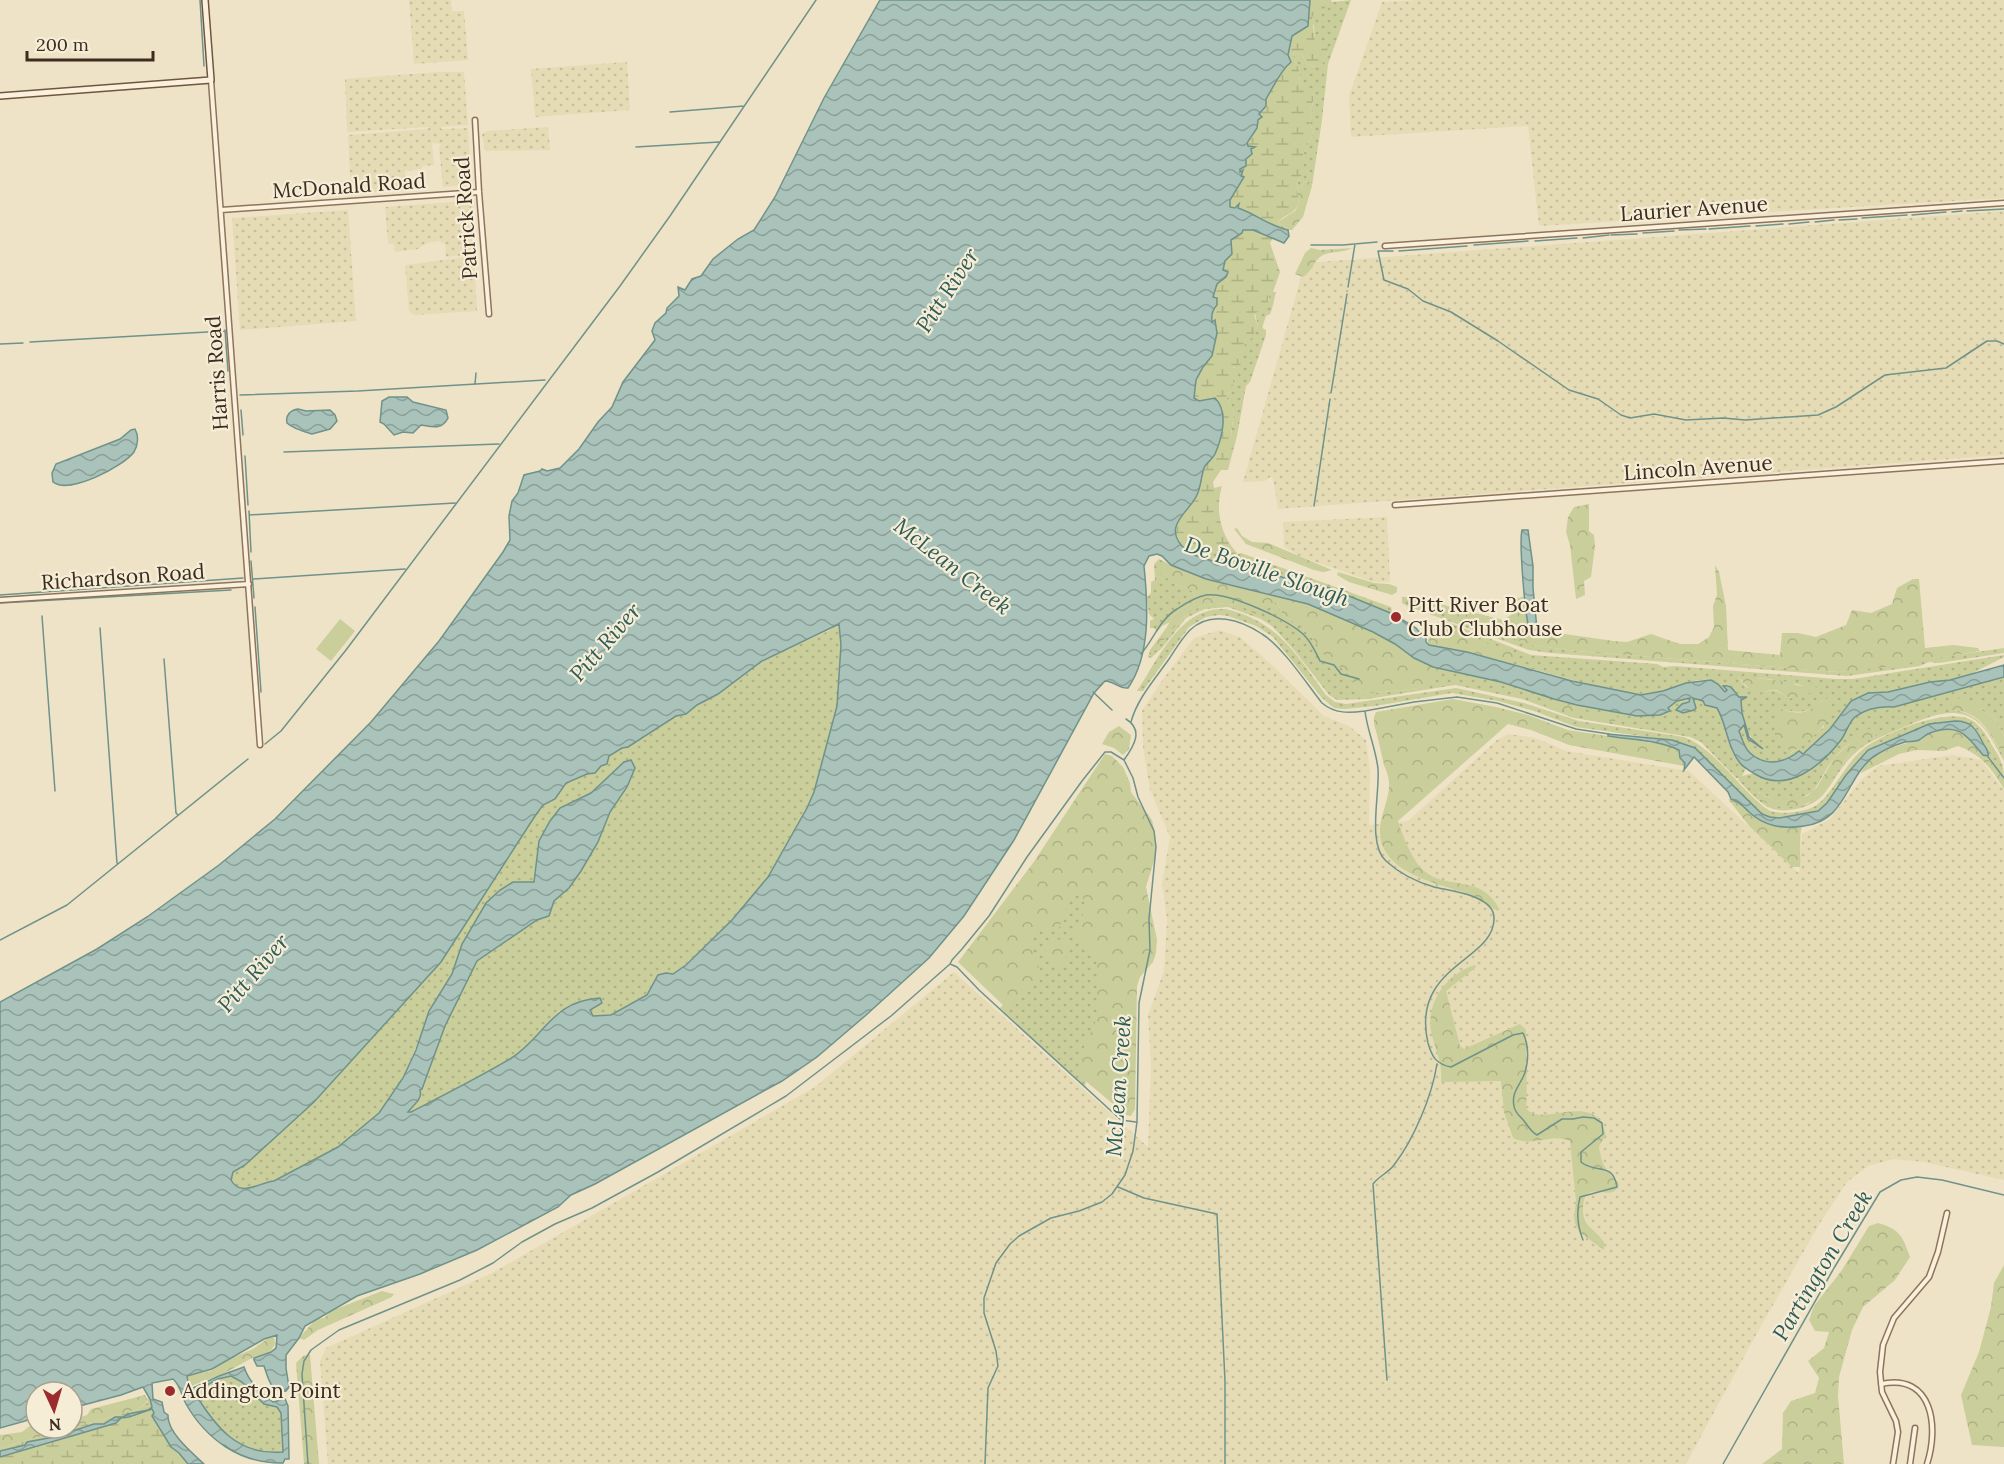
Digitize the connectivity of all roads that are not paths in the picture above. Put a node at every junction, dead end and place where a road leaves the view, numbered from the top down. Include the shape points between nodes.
1 (205, 0) edge
2 (211, 80) junction
3 (0, 96) edge
4 (476, 120) dead end
5 (479, 192) junction
6 (2004, 203) edge
7 (221, 210) junction
8 (1385, 246) dead end
9 (489, 314) dead end
10 (2004, 461) edge
11 (1395, 506) dead end
12 (249, 584) junction
13 (0, 600) edge
14 (260, 744) dead end
15 (1947, 1213) dead end
16 (1881, 1384) junction
17 (1915, 1428) dead end
18 (1893, 1464) edge
19 (1910, 1464) edge
20 (1927, 1464) edge

1 - 2 main road, Harris Road
2 - 3 main road
2 - 7 street, Harris Road
4 - 5 street, Patrick Road
5 - 7 street, McDonald Road
5 - 9 street, Patrick Road
6 - 8 street, Laurier Avenue
7 - 12 street, Harris Road
10 - 11 street, Lincoln Avenue
12 - 13 street, Richardson Road
12 - 14 street, Harris Road
15 - 16 street via 1929,1277 1902,1307 1887,1334
16 - 18 street via 1898,1432
16 - 20 street via 1905,1384 1925,1398 1933,1430
17 - 19 street

